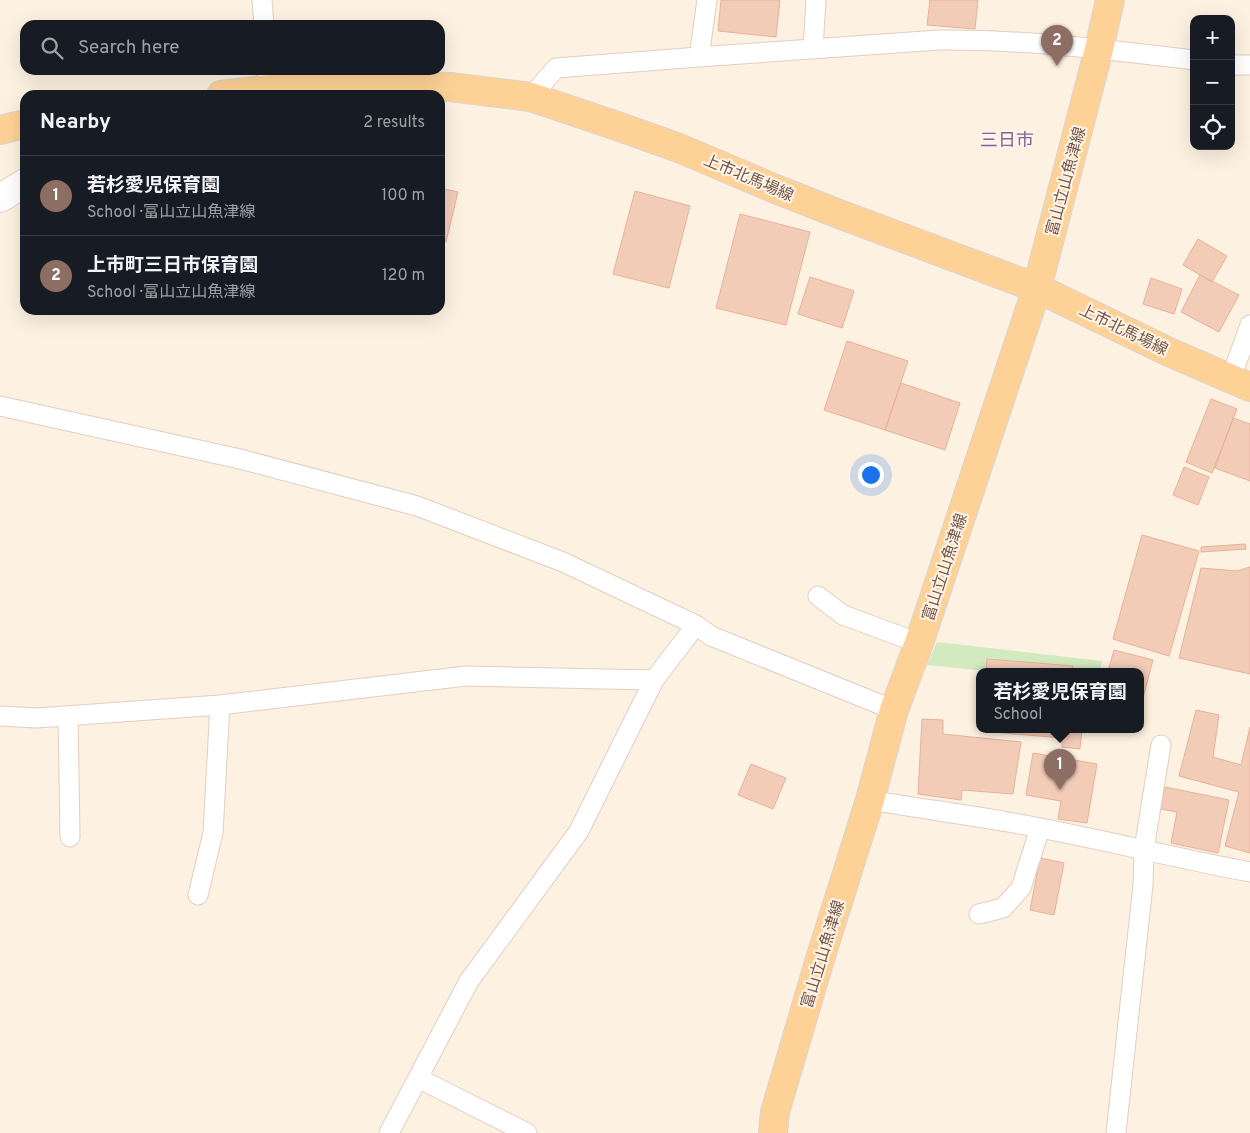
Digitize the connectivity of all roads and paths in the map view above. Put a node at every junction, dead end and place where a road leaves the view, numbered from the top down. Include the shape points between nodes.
1 (262, 0) edge
2 (707, 0) edge
3 (816, 0) edge
4 (1110, 0) edge
5 (264, 20) edge
6 (813, 49) junction
7 (1099, 49) junction
8 (699, 57) junction
9 (1190, 60) edge
10 (1235, 64) edge
11 (1250, 65) edge
12 (268, 79) edge
13 (236, 90) edge
14 (531, 98) junction
15 (20, 125) edge
16 (0, 130) edge
17 (20, 186) edge
18 (0, 198) edge
19 (1037, 288) junction
20 (1250, 325) edge
21 (1241, 383) edge
22 (0, 406) edge
23 (818, 596) dead end
24 (696, 625) junction
25 (919, 643) junction
26 (654, 680) junction
27 (220, 705) junction
28 (894, 710) junction
29 (0, 716) edge
30 (68, 716) junction
31 (1160, 745) dead end
32 (870, 800) junction
33 (1040, 828) junction
34 (70, 837) dead end
35 (1144, 850) junction
36 (1250, 872) edge
37 (198, 895) dead end
38 (979, 914) dead end
39 (418, 1078) junction
40 (389, 1133) edge
41 (527, 1133) edge
42 (773, 1133) edge
43 (1116, 1133) edge

1 - 5 street
2 - 8 street
3 - 6 street
4 - 7 main road, 富山立山魚津線
6 - 7 street via 978,40
6 - 8 street
7 - 9 street
7 - 19 main road, 富山立山魚津線
8 - 14 street via 556,68
10 - 11 street
12 - 13 main road, 上市北馬場線
12 - 14 main road, 上市北馬場線 via 450,88
14 - 19 main road, 上市北馬場線 via 680,148 772,188
15 - 16 main road
17 - 18 street
19 - 21 main road, 上市北馬場線
19 - 25 main road, 富山立山魚津線
20 - 21 street
22 - 24 street via 240,459 417,506 563,562
23 - 25 street via 843,615
24 - 26 street
24 - 28 street via 711,636
25 - 28 main road, 富山立山魚津線
26 - 27 street via 466,676
26 - 39 street via 580,831 469,982
27 - 30 street
27 - 37 street via 213,833
28 - 32 main road, 富山立山魚津線
29 - 30 street
30 - 34 street
31 - 35 street
32 - 33 street
32 - 42 main road, 富山立山魚津線 via 775,1112
33 - 35 street
33 - 38 street via 1020,888 1003,908
35 - 36 street
35 - 43 street
39 - 40 street
39 - 41 street

